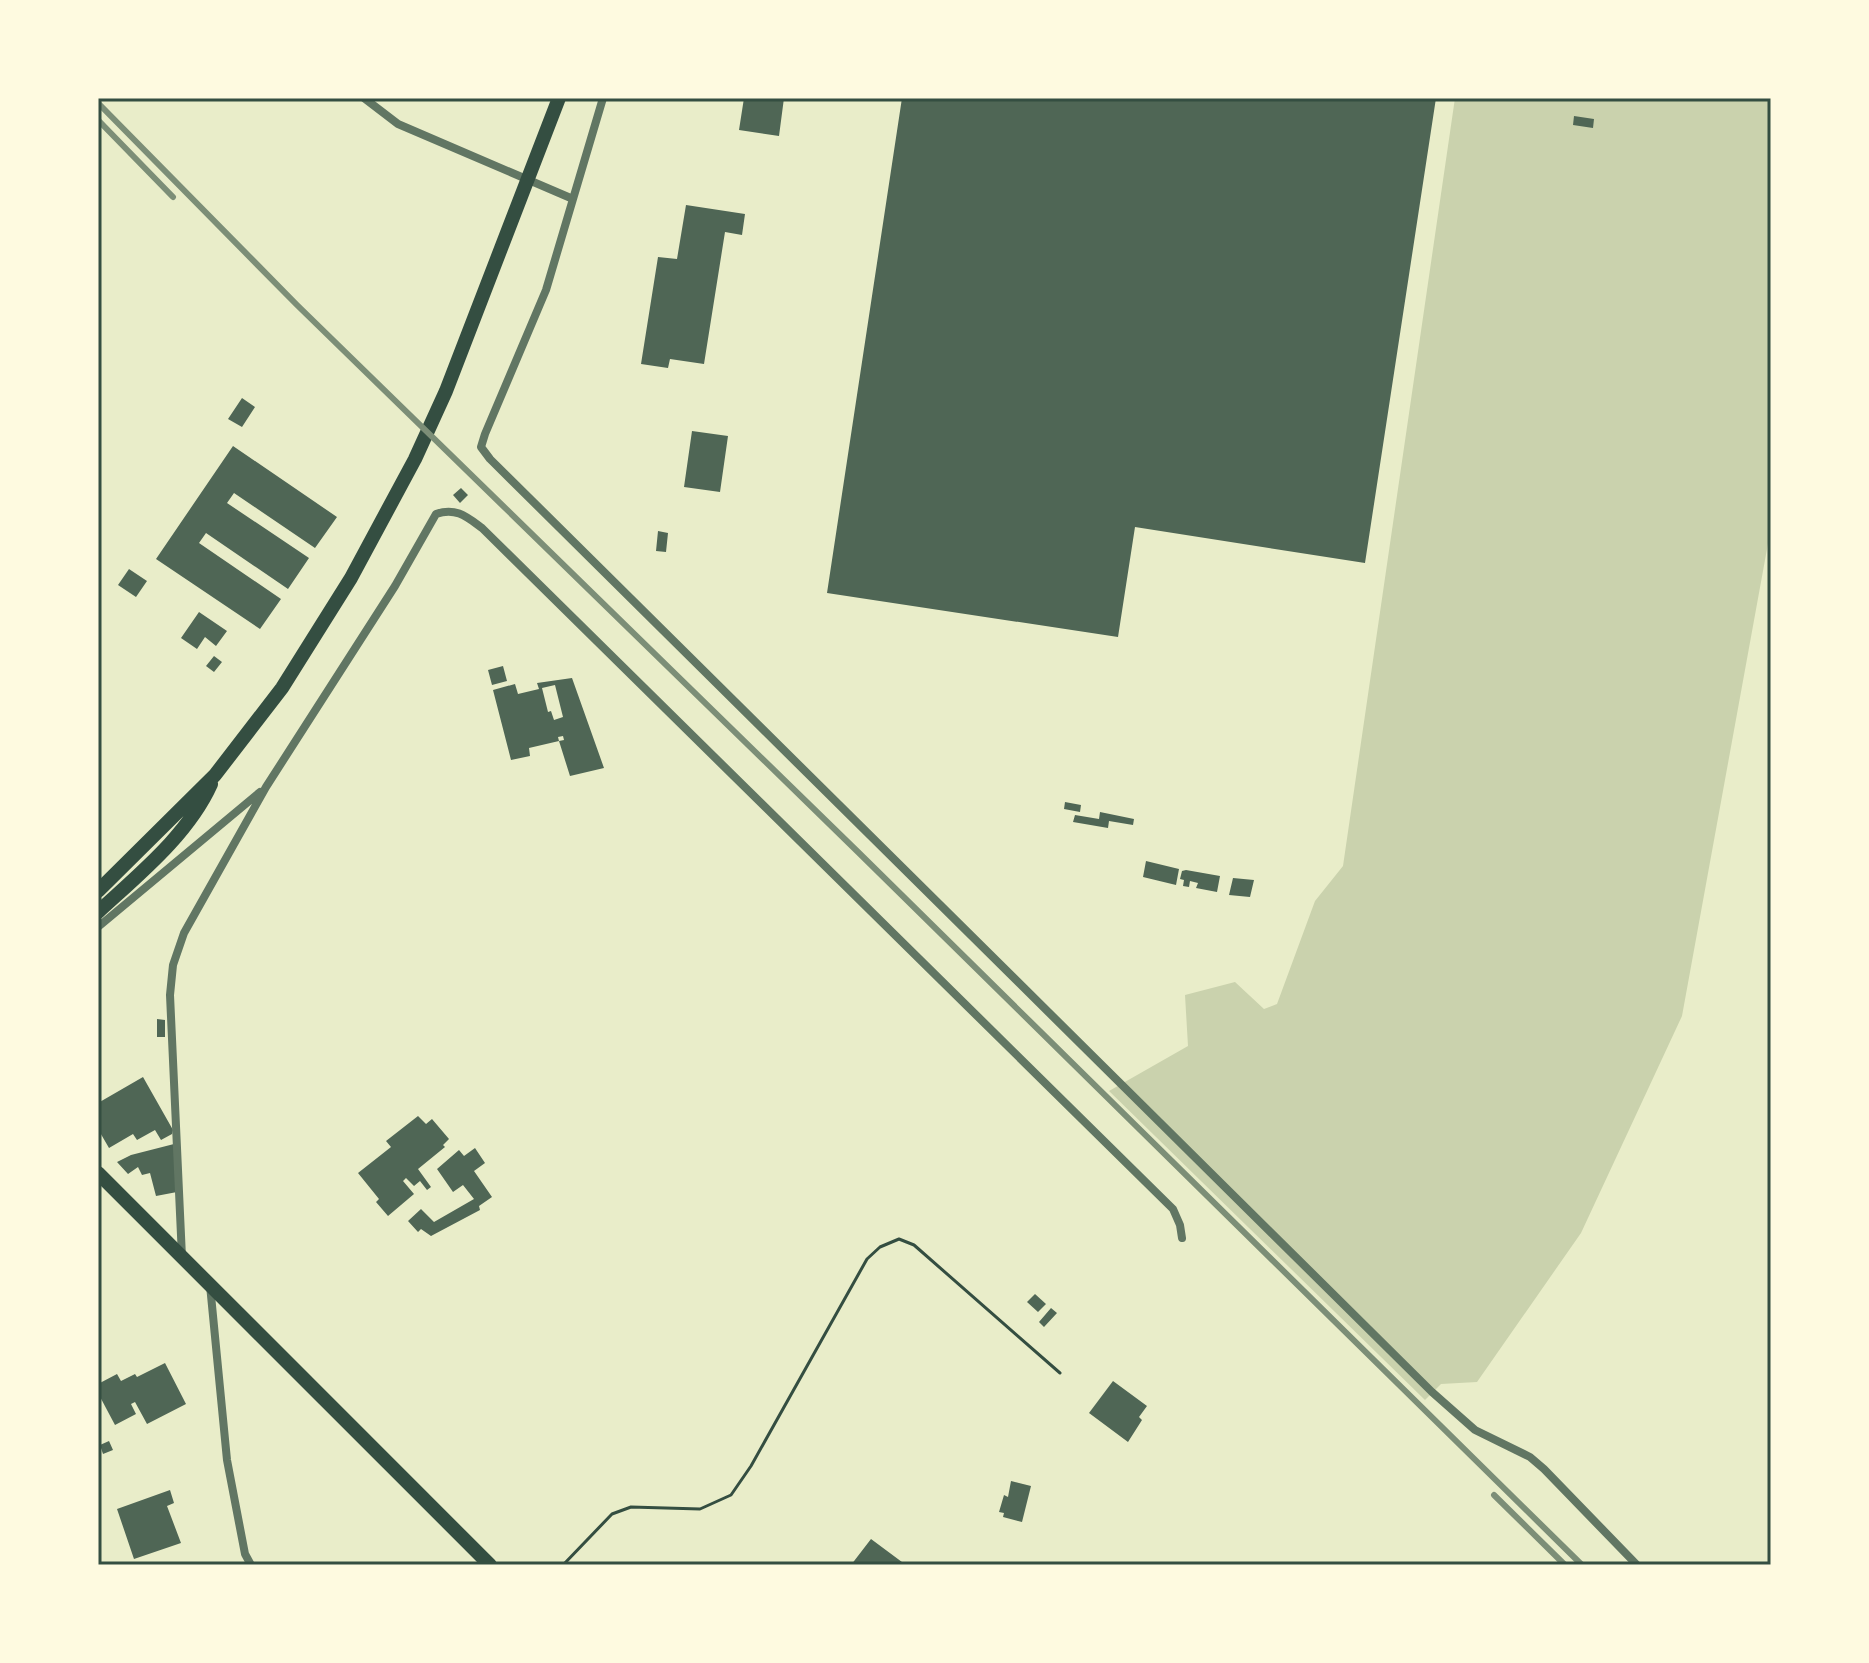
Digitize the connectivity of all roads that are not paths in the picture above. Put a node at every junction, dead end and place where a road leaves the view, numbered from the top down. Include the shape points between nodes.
1 (364, 98) edge
2 (603, 98) edge
3 (556, 102) edge
4 (573, 199) junction
5 (215, 775) junction
6 (266, 787) junction
7 (98, 891) edge
8 (98, 912) edge
9 (98, 927) edge
10 (98, 1173) edge
11 (1182, 1238) dead end
12 (182, 1257) junction
13 (210, 1284) junction
14 (251, 1565) edge
15 (490, 1565) edge
16 (1637, 1565) edge

1 - 4 street via 398,124
2 - 4 street
3 - 5 main road via 415,459 326,621
4 - 16 street via 546,290 485,434 481,447 490,459 1432,1392 1475,1430 1530,1457
5 - 7 main road
5 - 8 main road via 189,821
6 - 9 street
6 - 11 street via 436,514 457,512 482,528 1173,1209
6 - 12 street via 184,933 173,965
10 - 12 main road
12 - 13 main road
13 - 14 street via 227,1460
13 - 15 main road

